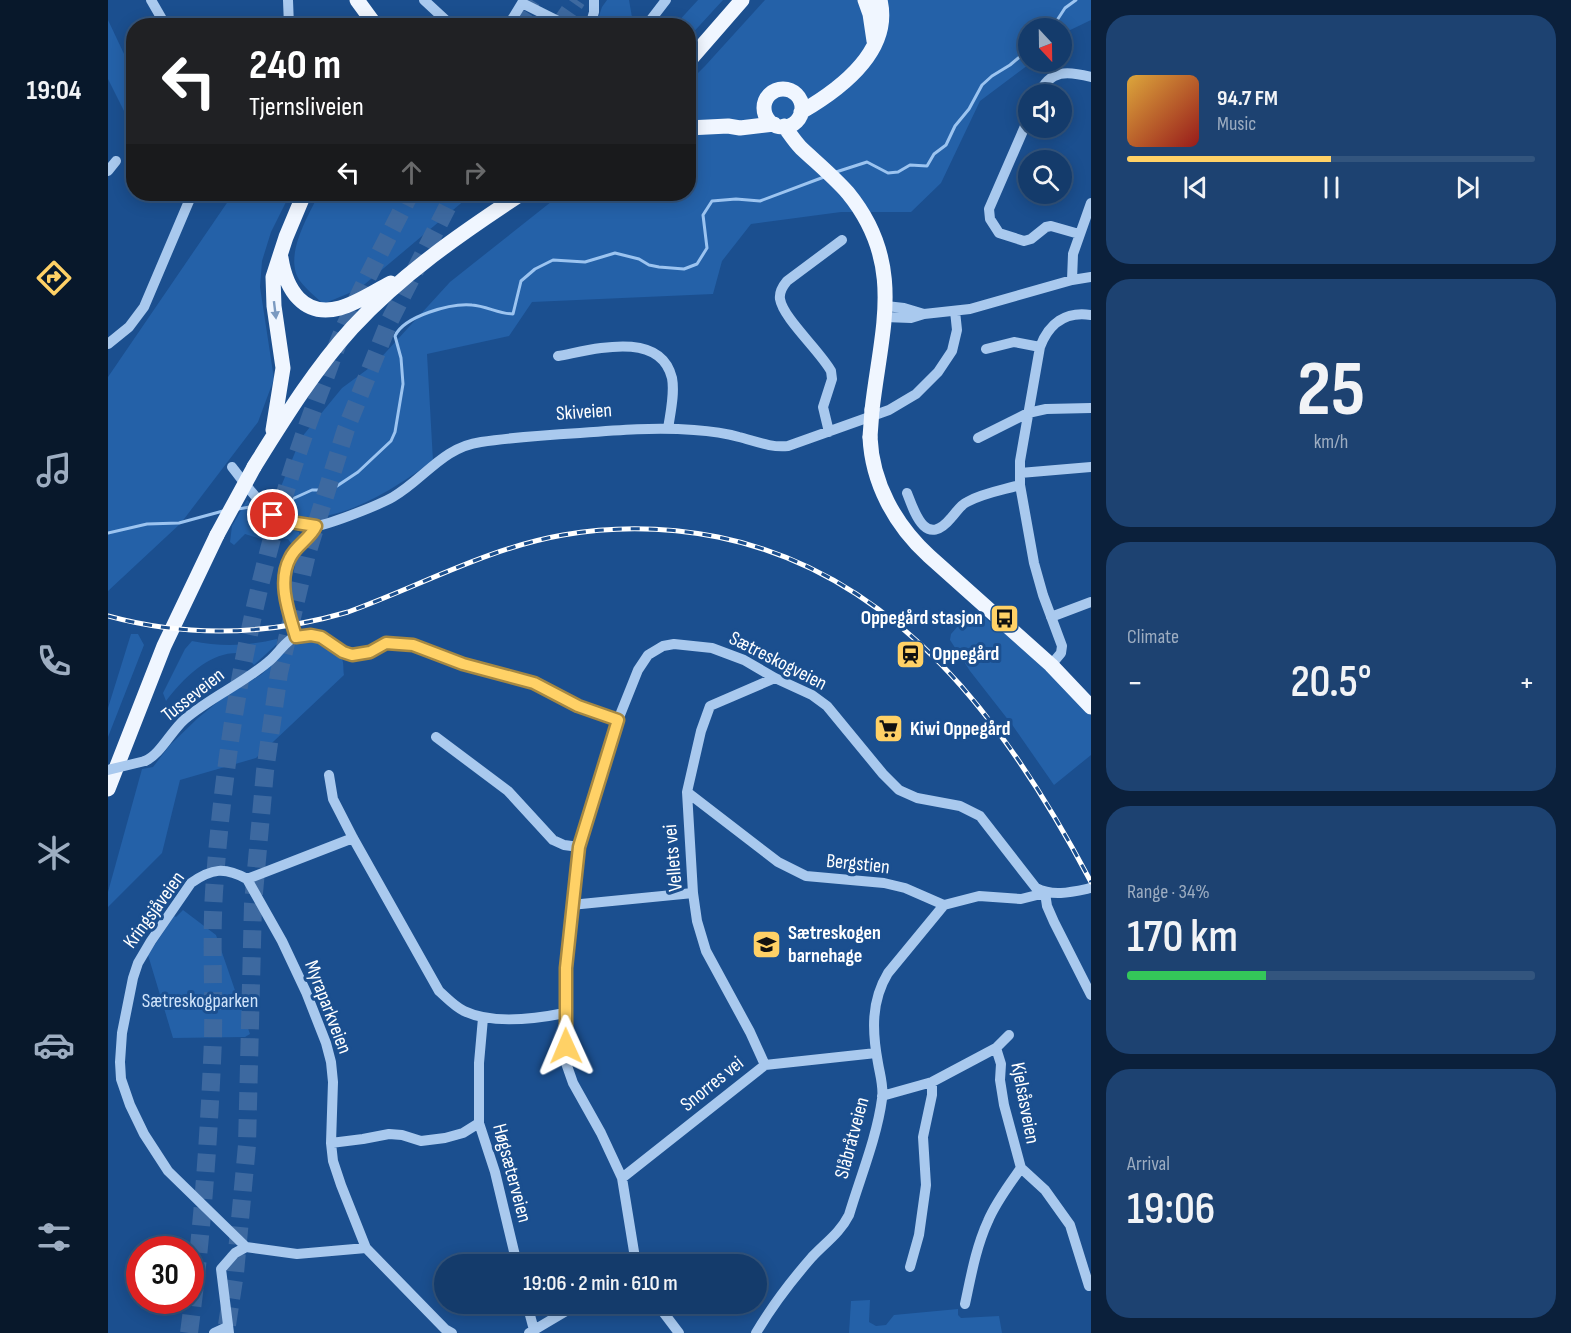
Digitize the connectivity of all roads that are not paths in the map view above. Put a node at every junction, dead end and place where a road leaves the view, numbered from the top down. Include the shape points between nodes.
1 (151, 0) edge
2 (288, 0) edge
3 (356, 0) edge
4 (424, 0) edge
5 (594, 0) edge
6 (666, 0) edge
7 (742, 0) edge
8 (754, 0) edge
9 (865, 0) edge
10 (880, 0) edge
11 (519, 2) edge
12 (161, 18) edge
13 (289, 18) edge
14 (360, 18) edge
15 (370, 18) edge
16 (443, 18) edge
17 (512, 18) edge
18 (552, 18) edge
19 (592, 18) edge
20 (652, 18) edge
21 (712, 35) junction
22 (875, 42) junction
23 (696, 53) edge
24 (1091, 77) edge
25 (1046, 84) edge
26 (832, 92) junction
27 (798, 97) junction
28 (765, 110) junction
29 (789, 121) junction
30 (728, 126) junction
31 (696, 128) edge
32 (1020, 138) edge
33 (116, 161) dead end
34 (108, 171) edge
35 (189, 201) edge
36 (301, 201) edge
37 (510, 201) edge
38 (1091, 203) edge
39 (1079, 234) junction
40 (842, 240) dead end
41 (281, 253) junction
42 (412, 271) junction
43 (1091, 277) edge
44 (1072, 280) junction
45 (955, 311) junction
46 (886, 312) junction
47 (1091, 315) edge
48 (108, 344) edge
49 (1040, 347) junction
50 (986, 349) dead end
51 (558, 356) dead end
52 (1091, 408) edge
53 (1028, 413) junction
54 (668, 429) junction
55 (829, 432) junction
56 (978, 438) dead end
57 (271, 439) junction
58 (232, 467) dead end
59 (1091, 467) edge
60 (1020, 473) junction
61 (1020, 485) junction
62 (907, 493) dead end
63 (316, 526) junction
64 (1091, 602) edge
65 (1051, 617) junction
66 (296, 637) junction
67 (1051, 665) junction
68 (775, 678) junction
69 (1091, 707) edge
70 (618, 720) junction
71 (436, 737) dead end
72 (108, 770) edge
73 (329, 775) dead end
74 (108, 789) edge
75 (687, 792) junction
76 (353, 838) junction
77 (579, 847) junction
78 (247, 879) junction
79 (1086, 889) edge
80 (693, 893) junction
81 (1045, 893) junction
82 (571, 905) junction
83 (944, 905) junction
84 (1091, 995) edge
85 (565, 1013) junction
86 (483, 1018) junction
87 (1009, 1035) dead end
88 (996, 1048) junction
89 (876, 1053) junction
90 (765, 1065) junction
91 (932, 1082) junction
92 (882, 1096) junction
93 (479, 1123) junction
94 (331, 1143) junction
95 (1021, 1168) junction
96 (622, 1178) junction
97 (246, 1247) junction
98 (366, 1248) junction
99 (515, 1254) edge
100 (634, 1254) edge
101 (910, 1267) dead end
102 (1089, 1286) dead end
103 (964, 1304) dead end
104 (528, 1314) edge
105 (561, 1314) edge
106 (665, 1314) edge
107 (228, 1330) edge
108 (531, 1331) edge
109 (214, 1333) edge
110 (452, 1333) edge
111 (679, 1333) edge
112 (756, 1333) edge

1 - 12 street
2 - 13 street
3 - 14 main road
3 - 15 main road
4 - 16 street
5 - 19 street
6 - 20 street
7 - 21 main road
8 - 21 main road
9 - 22 main road
10 - 22 main road via 882,24
11 - 17 street
11 - 18 street
21 - 23 main road
22 - 26 main road via 858,69
24 - 25 street via 1059,73
26 - 27 main road
26 - 29 main road
27 - 28 main road via 786,89 776,91 768,96
27 - 29 main road via 802,104
28 - 29 main road via 767,117
28 - 30 main road
29 - 30 main road
29 - 46 main road via 807,150 862,213 881,261
30 - 31 main road
32 - 39 street via 989,209 990,219 999,233 1024,241 1052,225
33 - 34 street
35 - 48 street via 144,307 129,327
36 - 41 main road
37 - 42 main road
38 - 39 street
39 - 44 street
40 - 55 street via 791,277 780,294 787,313 831,370 823,407
41 - 42 main road via 284,275 292,292 316,309 346,306
41 -> 57 main road via 273,291 283,368
42 - 57 main road via 338,345
43 - 44 street
44 - 45 street
45 - 46 street via 911,318
45 - 55 street, Skiveien via 957,330 952,351 924,387 889,410
46 - 67 main road, bridge via 870,437 880,488 889,506 928,556
47 - 49 street via 1063,318 1052,325
49 - 50 street via 1014,342
49 - 53 street
51 - 54 street via 620,345 641,347 655,354 672,378
52 - 53 street
53 - 56 street
53 - 60 street
54 - 55 street, Skiveien via 707,431 781,447
54 - 63 street, Skiveien via 467,444 444,456 394,496
57 - 74 main road, bridge via 192,584
58 - 63 street, Skiveien via 273,515 284,521
59 - 60 street
60 - 61 street
61 - 62 street via 966,502 935,530 920,523
61 - 65 street via 1034,563
63 - 66 street via 290,558 285,572 286,598
64 - 65 street
65 - 67 street via 1062,646
66 - 70 street via 321,637 352,655 370,652 386,643 413,645 463,664 534,683 578,706
66 - 72 street, Tusseveien, bridge via 268,662 186,719 157,754
67 - 69 main road
68 - 70 street, Sætreskogveien via 712,648 663,646 644,660
68 - 75 street, Vellets vei via 710,706
68 - 81 street, Sætreskogveien via 820,700 899,790 916,798 960,806 980,816 1029,880
70 - 77 street, Sætreskogveien
71 - 77 street via 508,791 553,840
73 - 76 street via 333,799
75 - 80 street, Vellets vei
75 - 83 street, Bergstien via 795,872 884,883
76 - 78 street
76 - 86 street via 439,991 458,1007
77 - 82 street, Sætreskogveien
78 - 94 street, Myraparkveien via 287,951 326,1043 333,1082
78 - 97 street, Kringsjåveien via 224,871 204,874 191,883 173,908 138,963 122,1033 120,1062 129,1105 157,1156 185,1189
79 - 81 street
80 - 82 street
80 - 90 street, Vellets vei via 706,951
81 - 83 street via 1022,899 979,896
81 - 84 street via 1054,922
82 - 85 street, Sætreskogveien
83 - 89 street, Slåbråtveien via 881,985 874,1015
85 - 86 street via 536,1019
85 - 96 street, Sætreskogveien via 569,1073
86 - 93 street, Høgsæterveien
87 - 88 street
88 - 91 street
88 - 95 street, Kjelsåsveien via 1004,1105
89 - 90 street, Snorres vei
89 - 92 street, Slåbråtveien
90 - 96 street, Snorres vei
91 - 92 street
91 - 101 street via 923,1137 926,1185
92 - 112 street, Slåbråtveien via 843,1228 785,1290
93 - 94 street via 445,1138 421,1140 389,1134
93 - 99 street, Høgsæterveien
94 - 98 street, Myraparkveien via 341,1185
95 - 102 street, Kjelsåsveien via 1045,1190 1070,1225
95 - 103 street via 987,1222
96 - 100 street, Sætreskogveien
97 - 98 street via 297,1254
97 - 107 street via 221,1269
98 - 110 street, Myraparkveien
104 - 108 street
105 - 108 street
106 - 111 street
107 - 109 street

